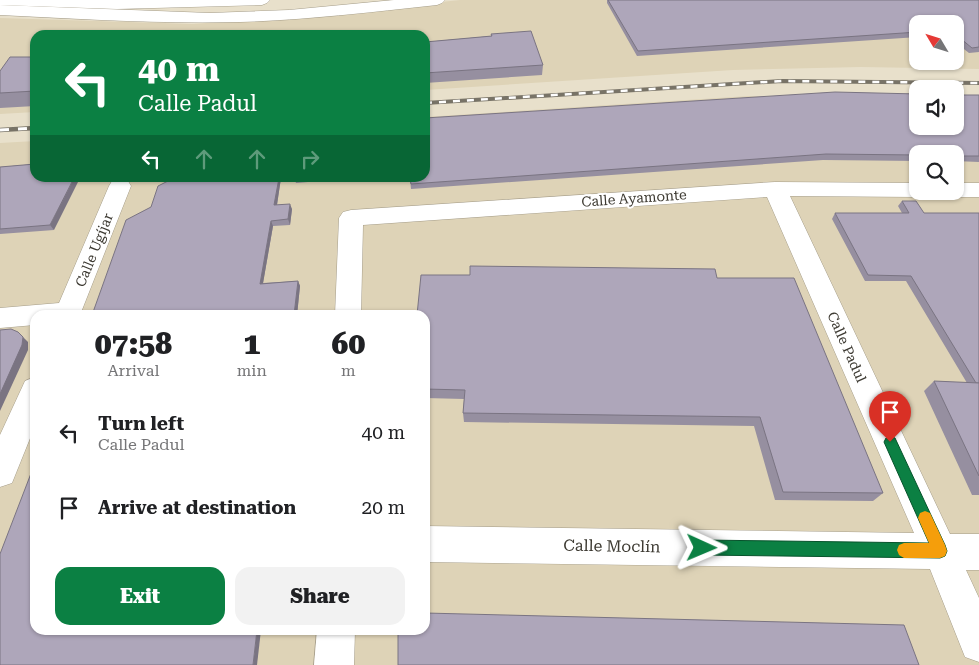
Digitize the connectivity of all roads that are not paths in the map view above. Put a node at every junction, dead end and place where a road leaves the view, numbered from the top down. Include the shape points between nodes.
1 (0, 0) edge
2 (262, 0) edge
3 (437, 0) edge
4 (0, 10) edge
5 (120, 186) dead end
6 (775, 189) junction
7 (909, 190) edge
8 (964, 190) edge
9 (979, 190) edge
10 (69, 310) edge
11 (348, 310) edge
12 (30, 316) edge
13 (0, 318) edge
14 (30, 402) edge
15 (0, 472) edge
16 (430, 544) edge
17 (940, 551) junction
18 (979, 552) edge
19 (336, 635) edge
20 (979, 643) edge
21 (334, 665) edge

1 - 2 main road via 143,4
3 - 4 main road via 240,17
5 - 10 main road, Calle Ugíjar
6 - 7 main road, Calle Ayamonte
6 - 11 main road, Calle Ayamonte via 351,218
6 - 17 main road, Calle Padul
8 - 9 main road
12 - 13 main road
14 - 15 main road
16 - 17 main road, Calle Moclín
17 - 18 main road, Calle Moclín
17 - 20 main road, Calle Padul
19 - 21 main road

